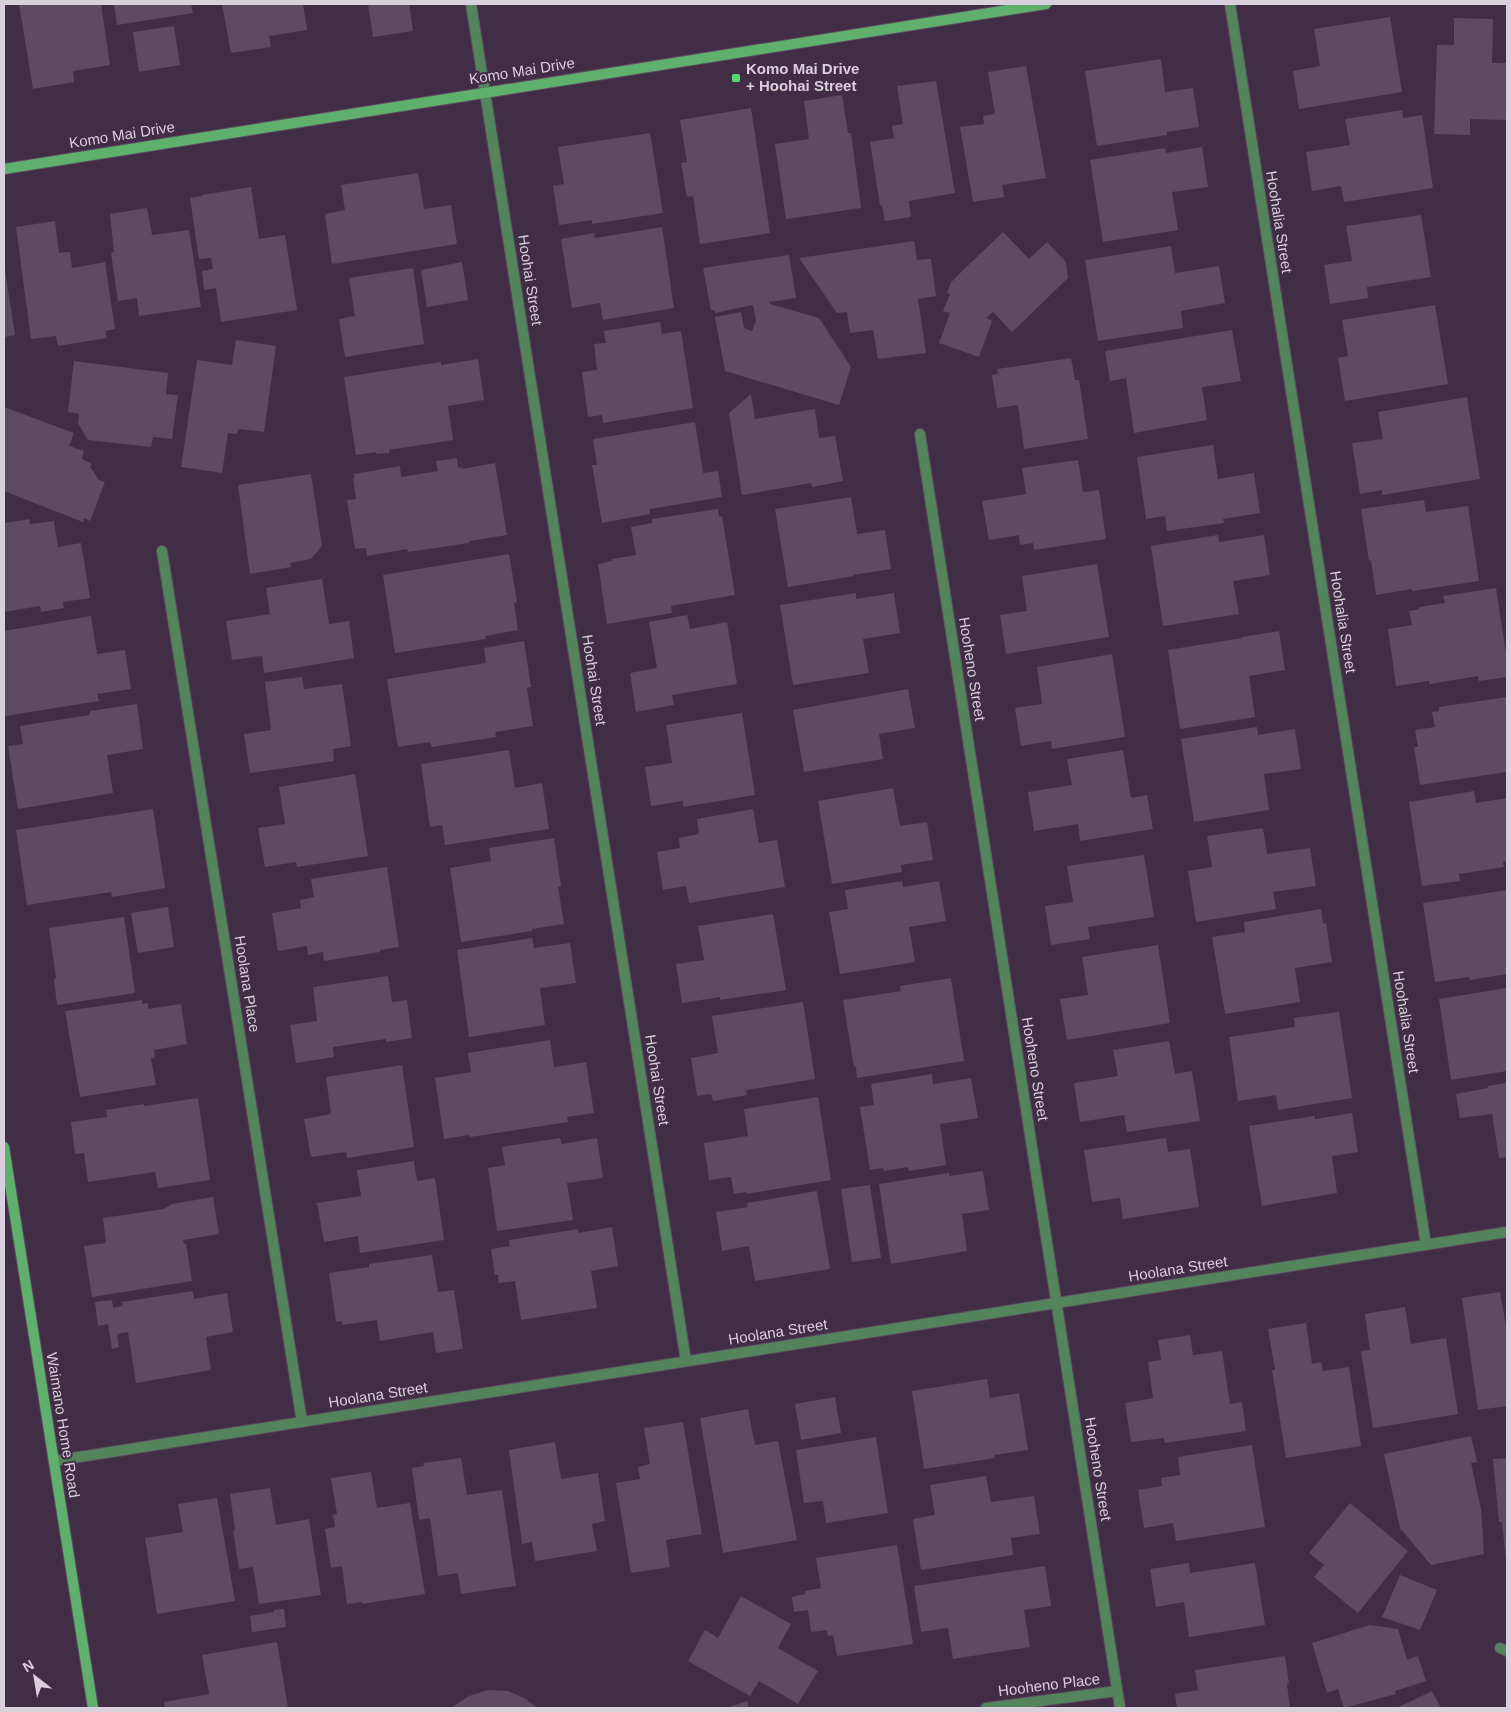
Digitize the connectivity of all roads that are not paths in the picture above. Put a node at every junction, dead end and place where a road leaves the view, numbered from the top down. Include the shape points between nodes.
1 (471, 4) edge
2 (1046, 4) edge
3 (1230, 4) edge
4 (486, 92) junction
5 (4, 168) edge
6 (920, 434) dead end
7 (162, 551) dead end
8 (4, 1147) edge
9 (1507, 1232) edge
10 (1426, 1245) junction
11 (1057, 1303) junction
12 (686, 1361) junction
13 (302, 1422) junction
14 (54, 1461) junction
15 (1117, 1691) junction
16 (93, 1708) edge
17 (986, 1708) edge
18 (1120, 1708) edge

1 - 4 street, Hoohai Street
2 - 4 street, Komo Mai Drive
3 - 10 street, Hoohalia Street
4 - 5 street, Komo Mai Drive
4 - 12 street, Hoohai Street
6 - 11 street, Hooheno Street
7 - 13 street, Hoolana Place
8 - 14 street, Waimano Home Road
9 - 10 street, Hoolana Street
10 - 11 street, Hoolana Street
11 - 12 street, Hoolana Street
11 - 15 street, Hooheno Street
12 - 13 street, Hoolana Street
13 - 14 street, Hoolana Street
14 - 16 street, Waimano Home Road
15 - 17 street, Hooheno Place
15 - 18 street, Hooheno Street

